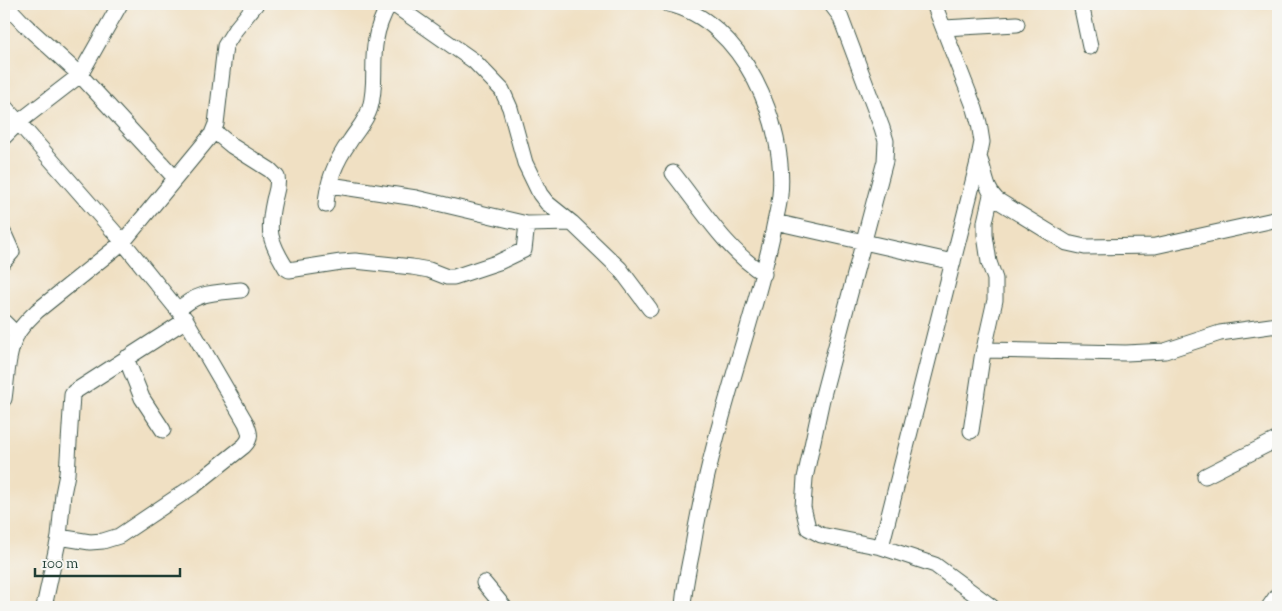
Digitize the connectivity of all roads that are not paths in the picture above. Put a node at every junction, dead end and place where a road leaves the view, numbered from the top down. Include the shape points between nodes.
1 (5, 4) edge
2 (120, 4) edge
3 (256, 4) edge
4 (391, 4) edge
5 (831, 4) edge
6 (934, 4) edge
7 (1081, 4) edge
8 (676, 5) edge
9 (1017, 24) dead end
10 (944, 28) junction
11 (1090, 47) dead end
12 (80, 75) junction
13 (4, 106) edge
14 (19, 122) junction
15 (214, 131) junction
16 (4, 137) edge
17 (979, 157) junction
18 (673, 173) dead end
19 (175, 178) junction
20 (330, 185) junction
21 (991, 194) junction
22 (326, 205) dead end
23 (1278, 219) edge
24 (775, 222) junction
25 (572, 223) junction
26 (527, 224) junction
27 (4, 234) edge
28 (864, 241) junction
29 (123, 242) junction
30 (4, 261) edge
31 (953, 262) junction
32 (764, 274) junction
33 (242, 290) dead end
34 (650, 309) dead end
35 (182, 315) junction
36 (4, 322) edge
37 (1278, 325) edge
38 (16, 335) junction
39 (984, 350) junction
40 (126, 358) junction
41 (4, 399) edge
42 (163, 430) dead end
43 (971, 431) dead end
44 (1278, 439) edge
45 (1205, 476) dead end
46 (59, 537) junction
47 (881, 547) junction
48 (484, 583) dead end
49 (1278, 594) edge
50 (44, 607) edge
51 (504, 607) edge
52 (683, 607) edge
53 (992, 607) edge
54 (1269, 607) edge

1 - 12 street
2 - 12 street
3 - 15 street via 225,46
4 - 20 street via 375,40 375,91 369,111 342,152
4 - 25 street via 474,61 502,90 525,163 540,194
5 - 28 street via 840,16 886,141 885,161
6 - 10 street
7 - 11 street
8 - 24 street via 710,24 729,42 758,87 774,128 781,160
9 - 10 street
10 - 17 street via 979,123 982,142
12 - 14 street
12 - 19 street
13 - 14 street
14 - 16 street
14 - 29 street
15 - 19 street
15 - 26 street via 277,177 278,188 269,229 273,246 289,270 355,261 412,267 454,277 524,250
17 - 21 street
17 - 31 street
18 - 32 street via 743,260
19 - 29 street
20 - 22 street
20 - 26 street via 416,198
21 - 23 street via 1022,217 1067,243 1084,247 1156,246
21 - 39 street via 985,235 995,279 995,300
24 - 28 street
24 - 32 street
25 - 26 street
25 - 34 street via 620,269
27 - 30 street via 12,252
28 - 31 street
28 - 47 street via 822,399 804,487 804,507 808,528 813,531
29 - 35 street
29 - 38 street via 37,311
31 - 47 street
32 - 52 street via 702,493
33 - 35 street via 197,296
35 - 40 street
35 - 46 street via 246,423 251,435 249,441 195,485 120,536 104,542
36 - 38 street
37 - 39 street via 1220,333 1165,351
38 - 41 street
39 - 43 street
40 - 42 street via 142,398
40 - 46 street via 72,396
44 - 45 street
46 - 50 street
47 - 53 street via 935,565
48 - 51 street
49 - 54 street

